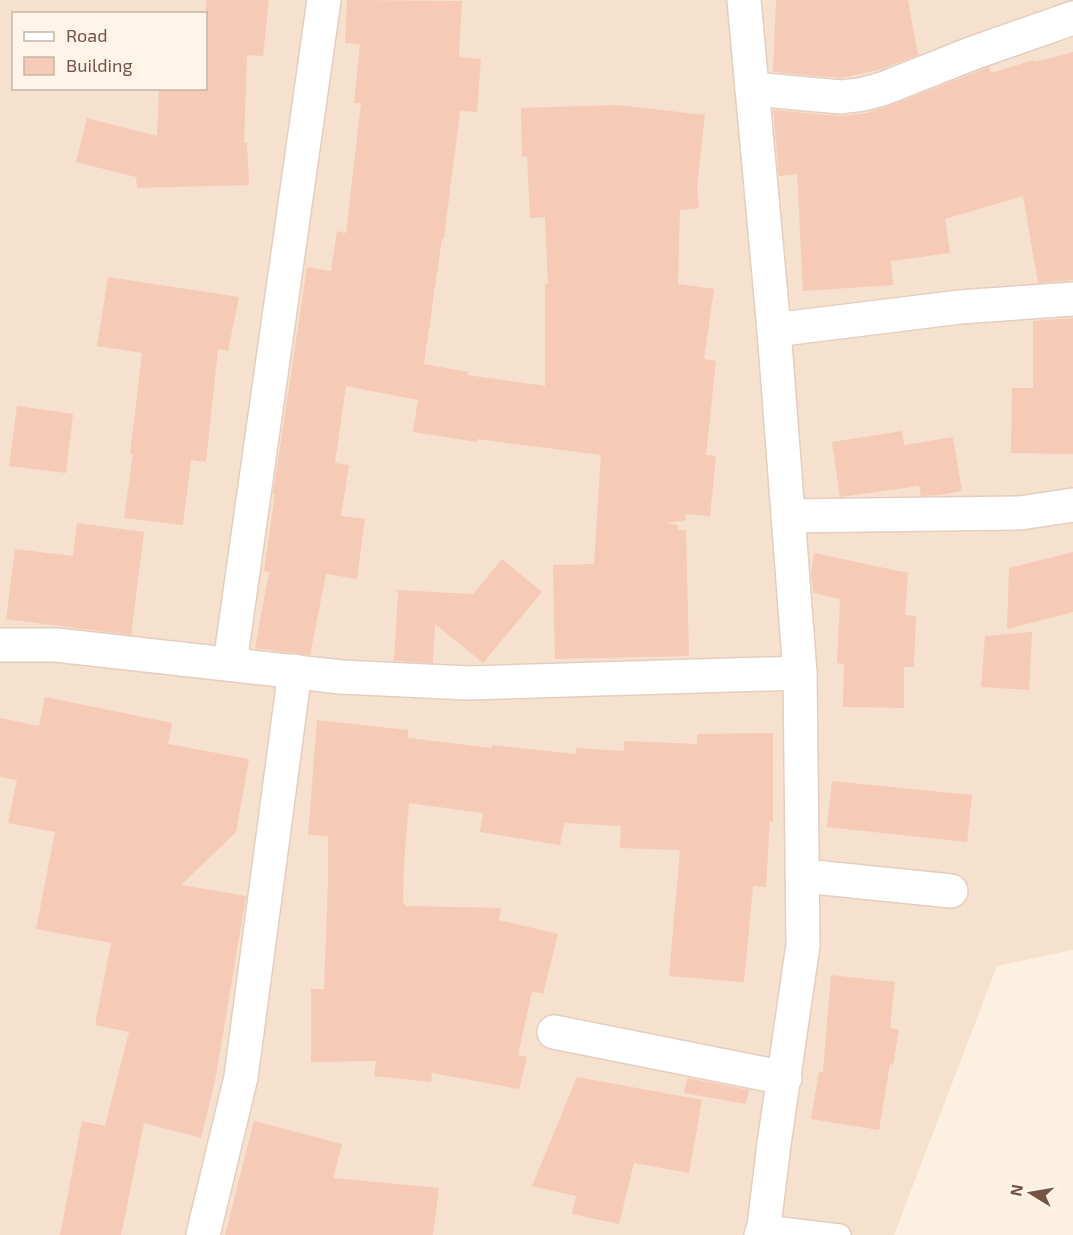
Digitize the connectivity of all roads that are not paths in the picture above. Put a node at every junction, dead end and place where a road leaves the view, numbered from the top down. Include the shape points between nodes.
1 (324, 0) edge
2 (744, 0) edge
3 (1073, 18) edge
4 (752, 89) junction
5 (1073, 299) edge
6 (774, 330) junction
7 (1073, 505) edge
8 (788, 516) junction
9 (0, 645) edge
10 (230, 663) junction
11 (296, 671) junction
12 (800, 673) junction
13 (804, 876) junction
14 (951, 891) dead end
15 (554, 1032) dead end
16 (785, 1078) junction
17 (763, 1230) edge
18 (203, 1235) edge
19 (840, 1235) edge

1 - 10 street
2 - 4 street
3 - 4 street via 864,94 841,97
4 - 6 street
5 - 6 street via 960,307
6 - 8 street
7 - 8 street via 1020,513
8 - 12 street
9 - 10 street via 56,645
10 - 11 street
11 - 12 street via 468,683
11 - 18 street via 241,1077
12 - 13 street
13 - 14 street
13 - 16 street via 803,945
15 - 16 street
16 - 17 street
17 - 19 lane

